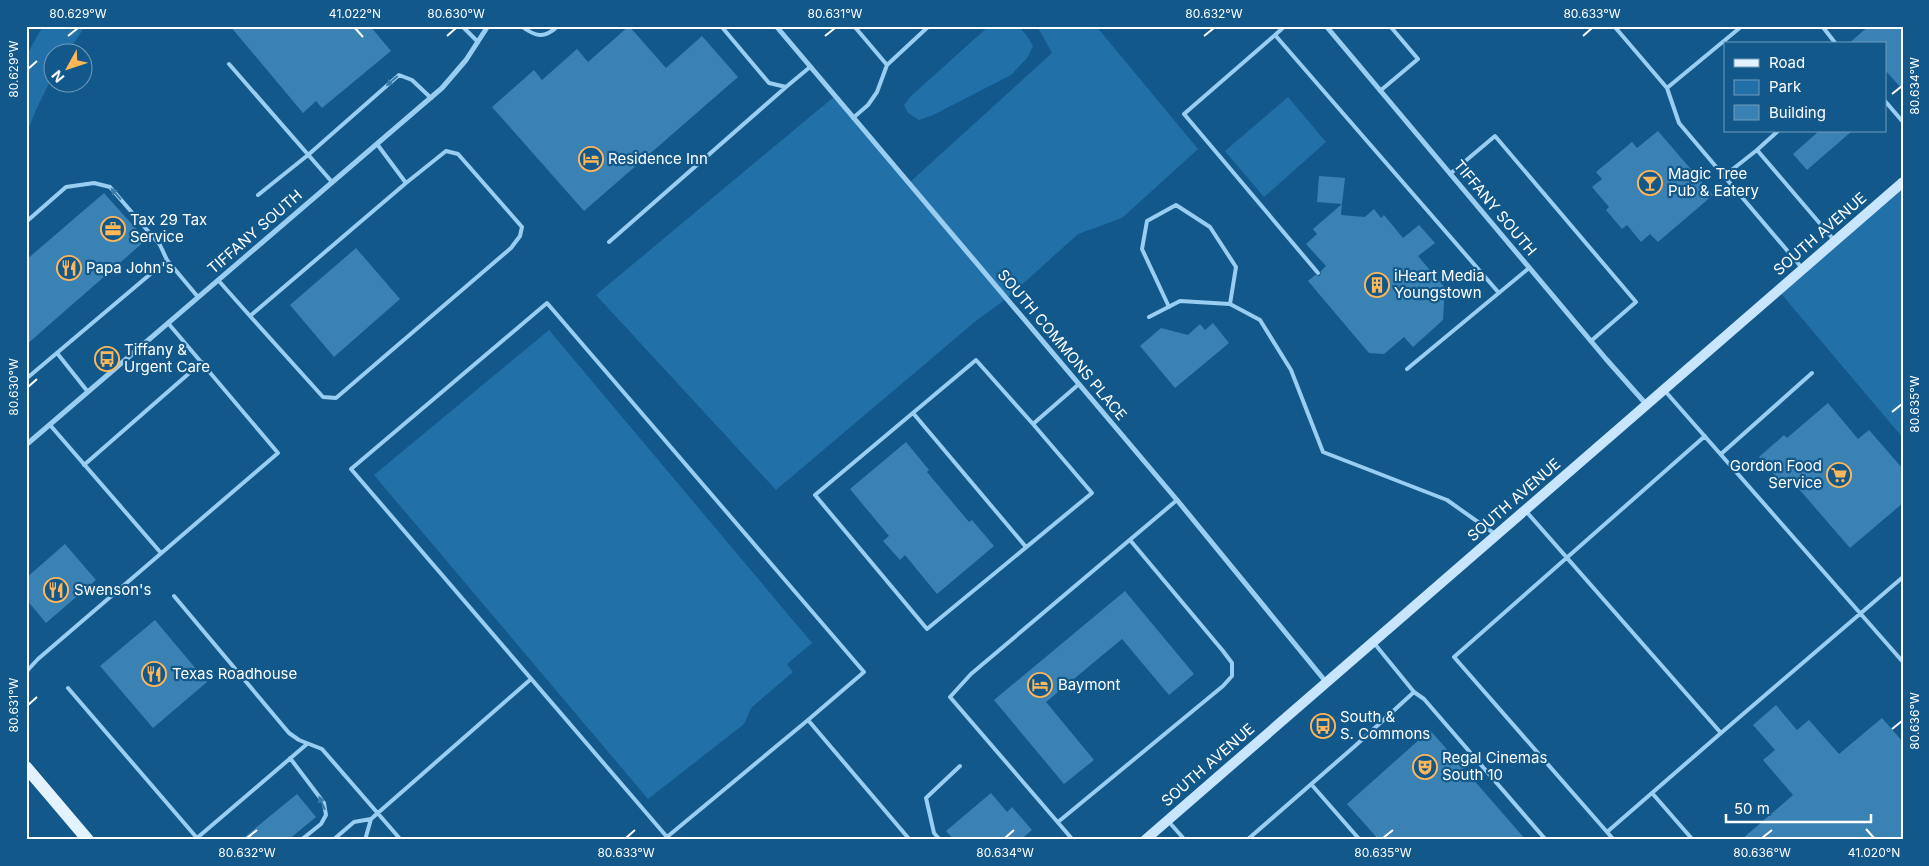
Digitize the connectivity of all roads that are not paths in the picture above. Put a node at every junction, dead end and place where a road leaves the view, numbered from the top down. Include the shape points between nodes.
1 (462, 26) edge
2 (488, 26) edge
3 (521, 26) edge
4 (558, 26) edge
5 (721, 26) edge
6 (776, 26) edge
7 (854, 26) edge
8 (929, 26) edge
9 (1285, 26) edge
10 (1326, 26) edge
11 (1390, 26) edge
12 (1614, 26) edge
13 (1742, 26) edge
14 (1822, 26) edge
15 (1275, 35) junction
16 (478, 42) junction
17 (1834, 42) edge
18 (229, 64) dead end
19 (887, 65) junction
20 (810, 67) junction
21 (786, 87) junction
22 (1667, 88) junction
23 (1380, 91) junction
24 (431, 98) junction
25 (1886, 102) edge
26 (854, 118) junction
27 (1903, 122) edge
28 (1777, 132) edge
29 (377, 144) junction
30 (1756, 150) junction
31 (308, 155) junction
32 (1450, 174) junction
33 (1724, 176) junction
34 (332, 182) junction
35 (1903, 182) edge
36 (406, 183) junction
37 (258, 195) dead end
38 (26, 222) edge
39 (1835, 241) junction
40 (609, 242) dead end
41 (167, 260) junction
42 (1529, 268) junction
43 (1803, 269) junction
44 (1318, 273) dead end
45 (218, 280) junction
46 (1499, 293) junction
47 (198, 297) junction
48 (1230, 304) junction
49 (1169, 307) junction
50 (250, 316) junction
51 (1149, 317) dead end
52 (168, 323) junction
53 (1591, 341) junction
54 (56, 353) junction
55 (202, 362) junction
56 (1407, 369) dead end
57 (1812, 373) dead end
58 (26, 379) edge
59 (1079, 384) junction
60 (1664, 389) junction
61 (88, 392) junction
62 (1646, 404) junction
63 (913, 413) junction
64 (1033, 424) junction
65 (50, 425) junction
66 (1705, 436) junction
67 (26, 445) edge
68 (1721, 454) junction
69 (84, 465) junction
70 (1177, 500) junction
71 (1525, 510) junction
72 (1497, 535) junction
73 (1130, 540) junction
74 (1026, 547) junction
75 (161, 553) junction
76 (1566, 558) junction
77 (1903, 577) edge
78 (174, 596) dead end
79 (1860, 612) junction
80 (1373, 642) junction
81 (1903, 662) edge
82 (26, 672) edge
83 (532, 679) junction
84 (1326, 682) junction
85 (68, 688) dead end
86 (1414, 692) junction
87 (808, 720) junction
88 (1721, 733) junction
89 (307, 744) junction
90 (290, 758) junction
91 (960, 766) dead end
92 (27, 770) edge
93 (1311, 784) junction
94 (1652, 793) junction
95 (377, 814) junction
96 (371, 819) junction
97 (1168, 820) junction
98 (1058, 822) junction
99 (1607, 832) junction
100 (666, 838) edge
101 (196, 839) edge
102 (88, 840) edge
103 (301, 840) edge
104 (333, 840) edge
105 (365, 840) edge
106 (401, 840) edge
107 (910, 840) edge
108 (940, 840) edge
109 (1073, 840) edge
110 (1145, 840) edge
111 (1185, 840) edge
112 (1247, 840) edge
113 (1360, 840) edge
114 (1546, 840) edge
115 (1614, 840) edge
116 (1693, 840) edge

1 - 16 lane
2 - 16 street, TIFFANY SOUTH
3 - 4 lane via 538,36 549,34
5 - 21 lane via 769,83
6 - 20 street, SOUTH COMMONS PLACE
7 - 19 lane
8 - 19 lane
9 - 15 lane
10 - 23 street, TIFFANY SOUTH
11 - 23 lane via 1418,59
12 - 22 lane
13 - 22 lane
14 - 17 lane
15 - 44 lane via 1184,114
15 - 46 lane
16 - 24 street, TIFFANY SOUTH via 452,78
18 - 31 lane
19 - 26 lane via 877,92
20 - 21 lane
20 - 26 street, SOUTH COMMONS PLACE
21 - 40 lane
22 - 33 lane via 1679,123
23 - 32 street, TIFFANY SOUTH
24 - 29 street, TIFFANY SOUTH
24 -> 31 lane via 412,80 399,75
25 - 27 lane
26 - 59 street, SOUTH COMMONS PLACE
28 - 30 lane
29 - 34 street, TIFFANY SOUTH
29 - 36 lane
30 - 33 lane
30 - 39 lane
31 - 34 lane
31 - 37 lane
32 - 42 street, TIFFANY SOUTH
32 - 53 lane via 1495,136 1611,272 1636,302
33 - 43 lane
34 - 45 street, TIFFANY SOUTH
35 - 39 main road, SOUTH AVENUE
36 - 50 lane
36 - 50 lane via 446,151 458,154 522,227 520,236 511,248 336,398 323,397
41 -> 38 lane via 160,245 110,188 94,183 66,187
39 - 43 main road, SOUTH AVENUE
41 - 47 lane
41 - 54 lane
42 - 46 lane
42 - 53 street, TIFFANY SOUTH
43 - 60 main road, SOUTH AVENUE
45 - 47 street, TIFFANY SOUTH
45 - 50 lane
46 - 56 lane
47 - 52 street, TIFFANY SOUTH
48 - 49 lane via 1180,301
48 - 49 lane via 1236,267 1210,227 1176,205 1147,221 1142,249
48 - 72 lane via 1260,320 1291,370 1324,452 1447,500
49 - 51 lane
52 - 55 lane
52 - 61 street, TIFFANY SOUTH
53 - 62 street, TIFFANY SOUTH
54 - 58 lane
54 - 61 lane
55 - 69 lane
55 - 75 lane via 278,453
57 - 68 lane
59 - 64 lane
59 - 70 street, SOUTH COMMONS PLACE
60 - 62 main road, SOUTH AVENUE
60 - 66 lane
61 - 65 street, TIFFANY SOUTH
62 - 71 main road, SOUTH AVENUE
63 - 64 lane via 976,360
63 - 74 lane
63 - 74 lane via 815,495 927,629
64 - 74 lane via 1092,493
65 - 67 street, TIFFANY SOUTH
65 - 69 lane
66 - 68 lane
66 - 76 lane
68 - 79 lane
69 - 75 lane
70 - 73 lane
70 - 84 street, SOUTH COMMONS PLACE
71 - 72 main road, SOUTH AVENUE
71 - 76 lane
72 - 80 main road, SOUTH AVENUE
73 - 98 lane via 1224,651 1232,663 1232,676
73 - 98 lane via 972,674 950,698
75 - 82 lane
76 - 88 lane
76 - 99 lane via 1454,657
77 - 79 lane
78 - 89 lane via 289,733
79 - 81 lane
79 - 88 lane
80 - 84 main road, SOUTH AVENUE
80 - 86 lane
83 - 87 lane via 351,469 547,303 864,672
83 - 95 lane
83 - 100 lane
84 - 97 main road, SOUTH AVENUE
85 - 101 lane
86 - 93 lane
86 - 114 lane via 1424,699
87 - 100 lane
87 - 107 lane
88 - 94 lane
89 - 90 lane
89 - 95 lane via 322,749
90 - 101 lane
103 -> 90 lane via 321,824 326,815 324,803
91 - 108 lane via 926,798 934,833
92 - 102 main road
93 - 112 lane
93 - 113 lane
94 - 99 lane
94 - 116 lane
95 - 96 lane
95 - 106 lane
96 - 104 lane via 354,822
96 - 105 lane
97 - 110 main road, SOUTH AVENUE
97 - 111 lane
98 - 109 lane
99 - 115 lane

